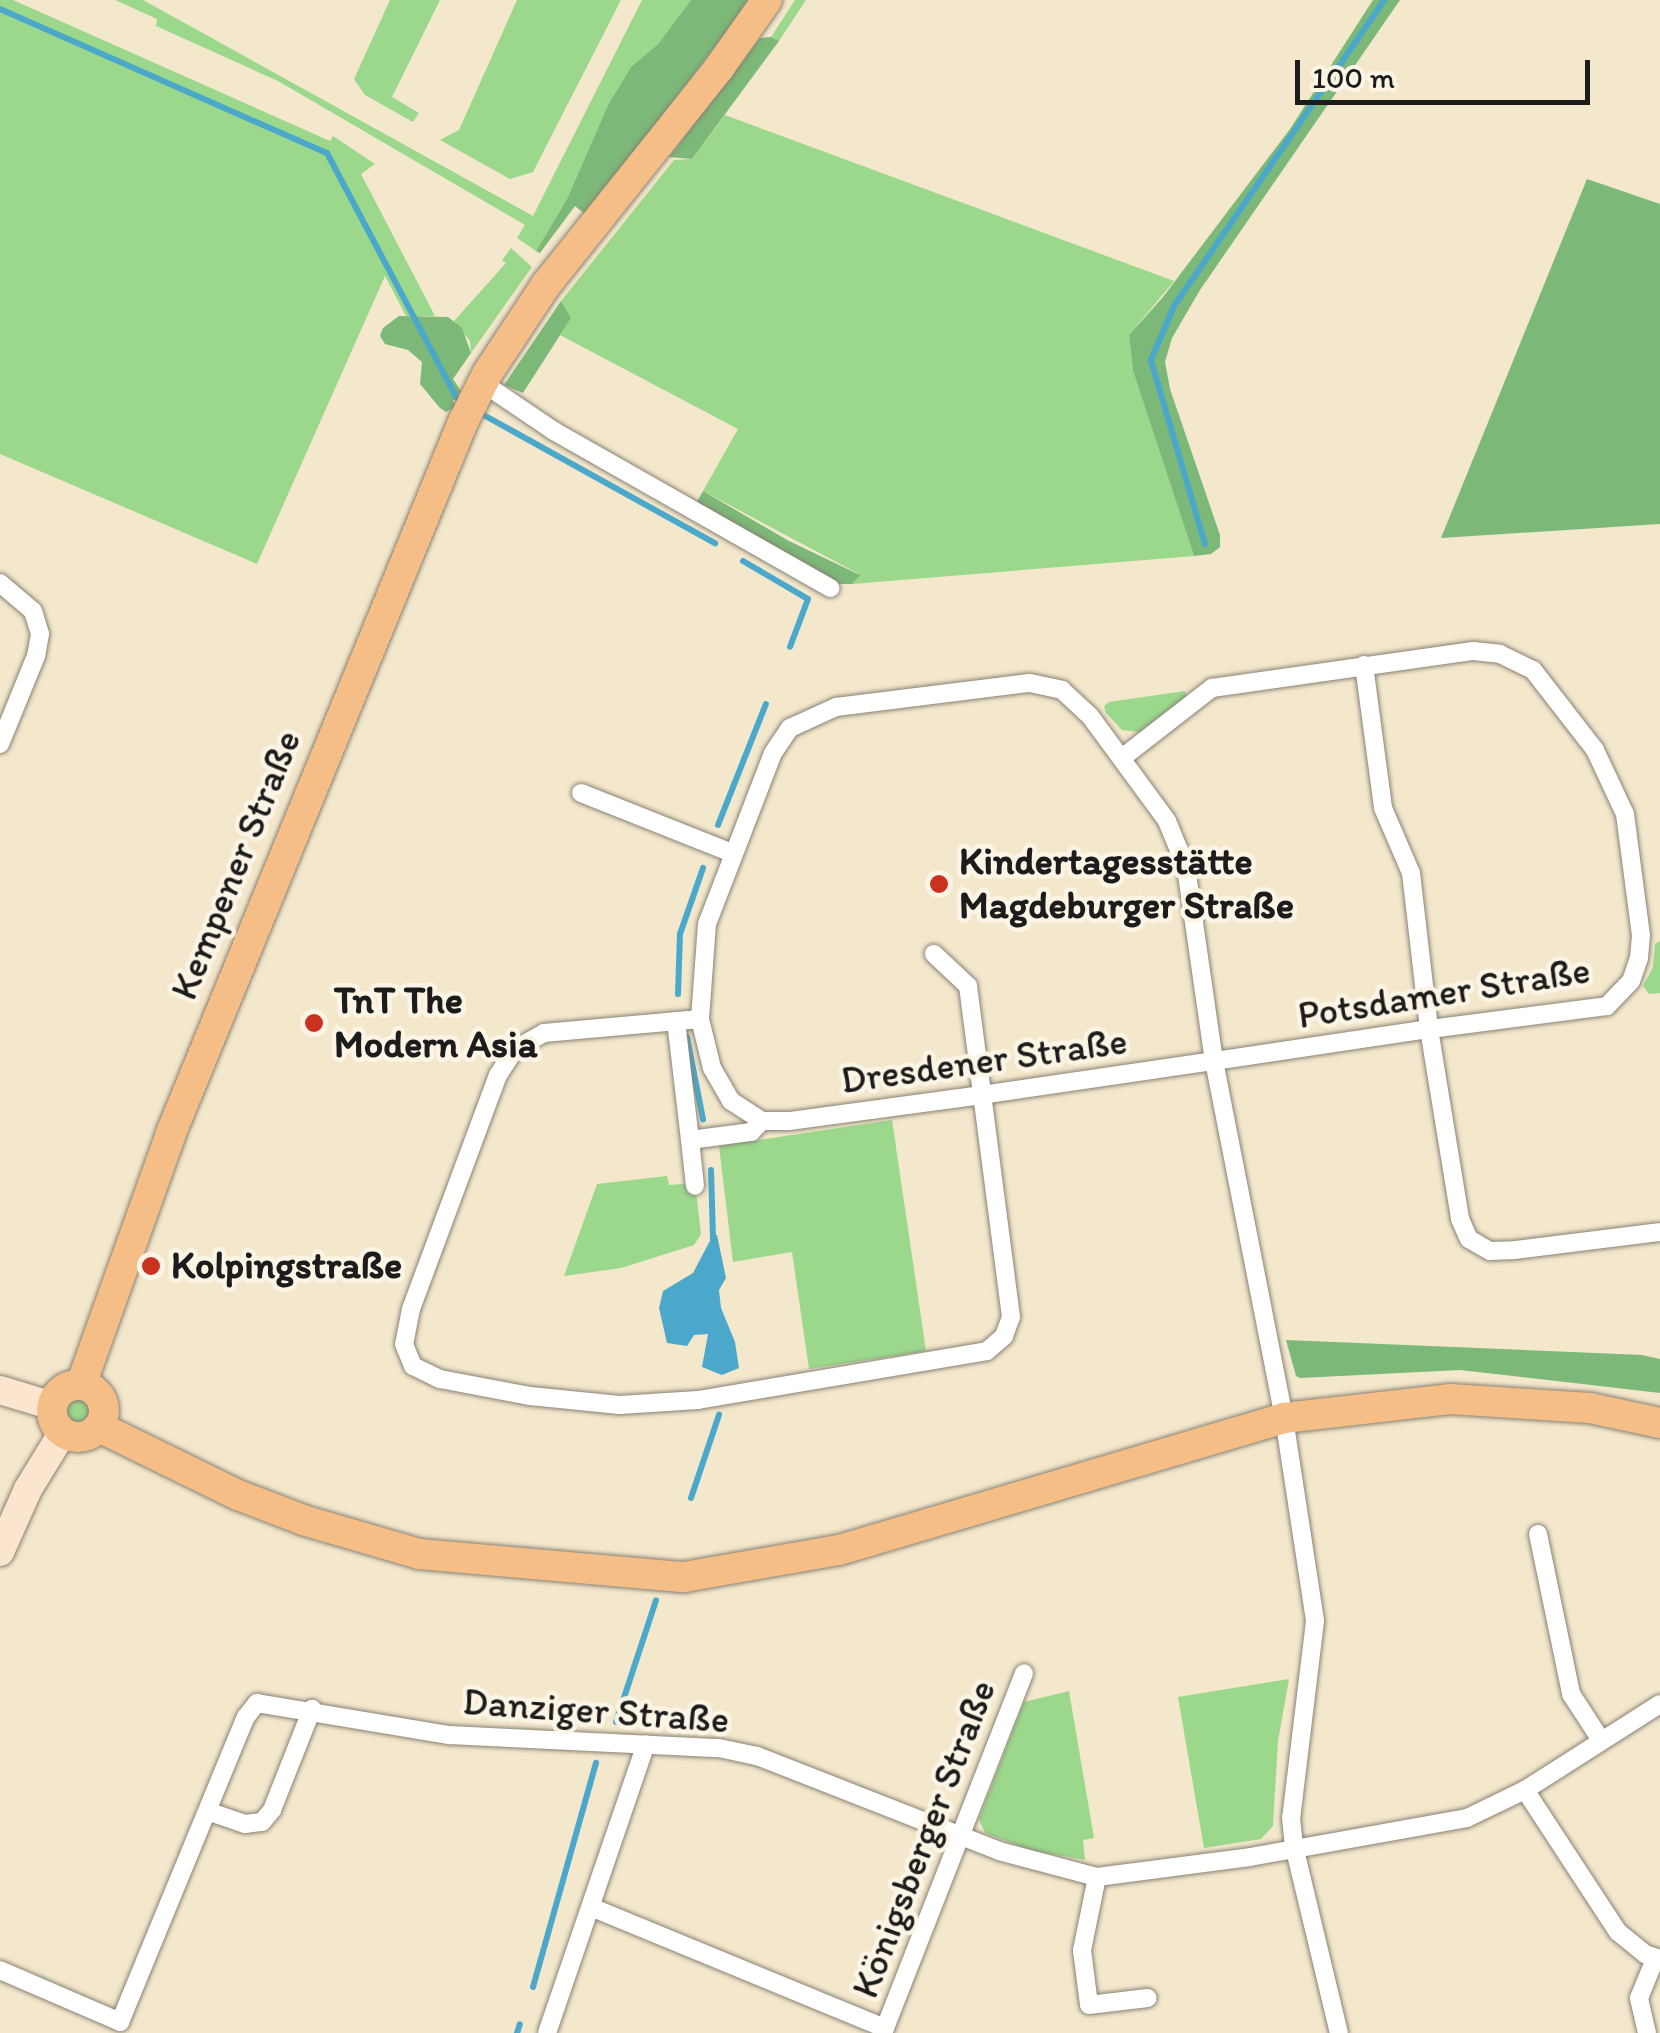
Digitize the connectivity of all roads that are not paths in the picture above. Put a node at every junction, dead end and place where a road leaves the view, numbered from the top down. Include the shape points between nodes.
1 (767, 0) edge
2 (485, 378) junction
3 (0, 583) edge
4 (830, 588) dead end
5 (1364, 666) junction
6 (0, 744) edge
7 (1123, 757) junction
8 (581, 793) dead end
9 (732, 853) junction
10 (1650, 935) edge
11 (934, 954) dead end
12 (700, 1019) junction
13 (676, 1021) junction
14 (1429, 1030) junction
15 (1214, 1061) junction
16 (982, 1095) junction
17 (762, 1121) junction
18 (690, 1140) junction
19 (695, 1186) dead end
20 (1660, 1232) edge
21 (81, 1385) junction
22 (0, 1390) edge
23 (1284, 1418) junction
24 (58, 1419) junction
25 (1660, 1423) edge
26 (99, 1427) junction
27 (1538, 1534) dead end
28 (0, 1552) edge
29 (1024, 1673) dead end
30 (1660, 1704) edge
31 (312, 1709) junction
32 (1601, 1740) junction
33 (646, 1744) junction
34 (1525, 1790) junction
35 (210, 1812) junction
36 (960, 1836) junction
37 (1294, 1846) junction
38 (1097, 1877) junction
39 (590, 1907) junction
40 (1658, 1959) edge
41 (0, 1970) edge
42 (1148, 1998) dead end
43 (884, 2030) edge
44 (547, 2033) edge
45 (1339, 2033) edge
46 (1647, 2033) edge

1 - 2 main road, Kempener Straße via 546,286
2 - 4 street via 554,432
2 - 21 main road, Kempener Straße via 171,1132
3 - 6 street via 33,611 40,634
5 - 7 street, Potsdamer Straße via 1212,688
5 - 10 street, Potsdamer Straße via 1472,651 1500,654 1534,670 1616,786
5 - 14 street via 1383,808 1411,874
7 - 9 street via 1062,690 1030,683 836,707 790,728
7 - 15 street via 1167,821 1186,867
8 - 9 street
9 - 12 street via 708,924
10 - 14 street, Potsdamer Straße via 1630,981 1607,1006
11 - 16 street via 968,986
12 - 13 street
12 - 17 street via 712,1068 731,1101
13 - 16 street via 544,1033 514,1049 498,1075 411,1309 404,1344 412,1366 440,1379 512,1393 620,1405 698,1400 987,1351 1011,1318
13 - 18 street
14 - 15 street, Potsdamer Straße
14 - 20 street via 1460,1219 1470,1239 1490,1251
15 - 16 street, Dresdener Straße
15 - 23 street
16 - 17 street, Dresdener Straße
17 - 18 street, Dresdener Straße via 751,1132
18 - 19 street
21 - 24 main road via 61,1392
21 - 26 main road via 102,1401
22 - 24 street
23 - 25 main road via 1450,1400 1590,1408
23 - 26 main road via 839,1550 684,1577 419,1554 238,1495
23 - 37 street via 1315,1621 1294,1766
24 - 26 main road via 82,1437
24 - 28 street
27 - 32 street via 1571,1694
29 - 36 street, Königsberger Straße
30 - 32 street, Danziger Straße
31 - 33 street, Danziger Straße via 449,1734
31 - 35 street, Danziger Straße via 257,1703
31 - 35 street via 262,1822 245,1824
32 - 34 street, Danziger Straße
33 - 36 street, Danziger Straße via 757,1756
33 - 39 street
34 - 37 street, Danziger Straße via 1468,1818
34 - 40 street via 1618,1932
35 - 41 street, Danziger Straße via 120,2022
36 - 38 street, Danziger Straße
36 - 43 street, Königsberger Straße
37 - 38 street, Danziger Straße
37 - 45 street
38 - 42 street via 1082,1950 1089,2005
39 - 43 street, Königsberger Straße
39 - 44 street
40 - 46 street via 1638,1998

